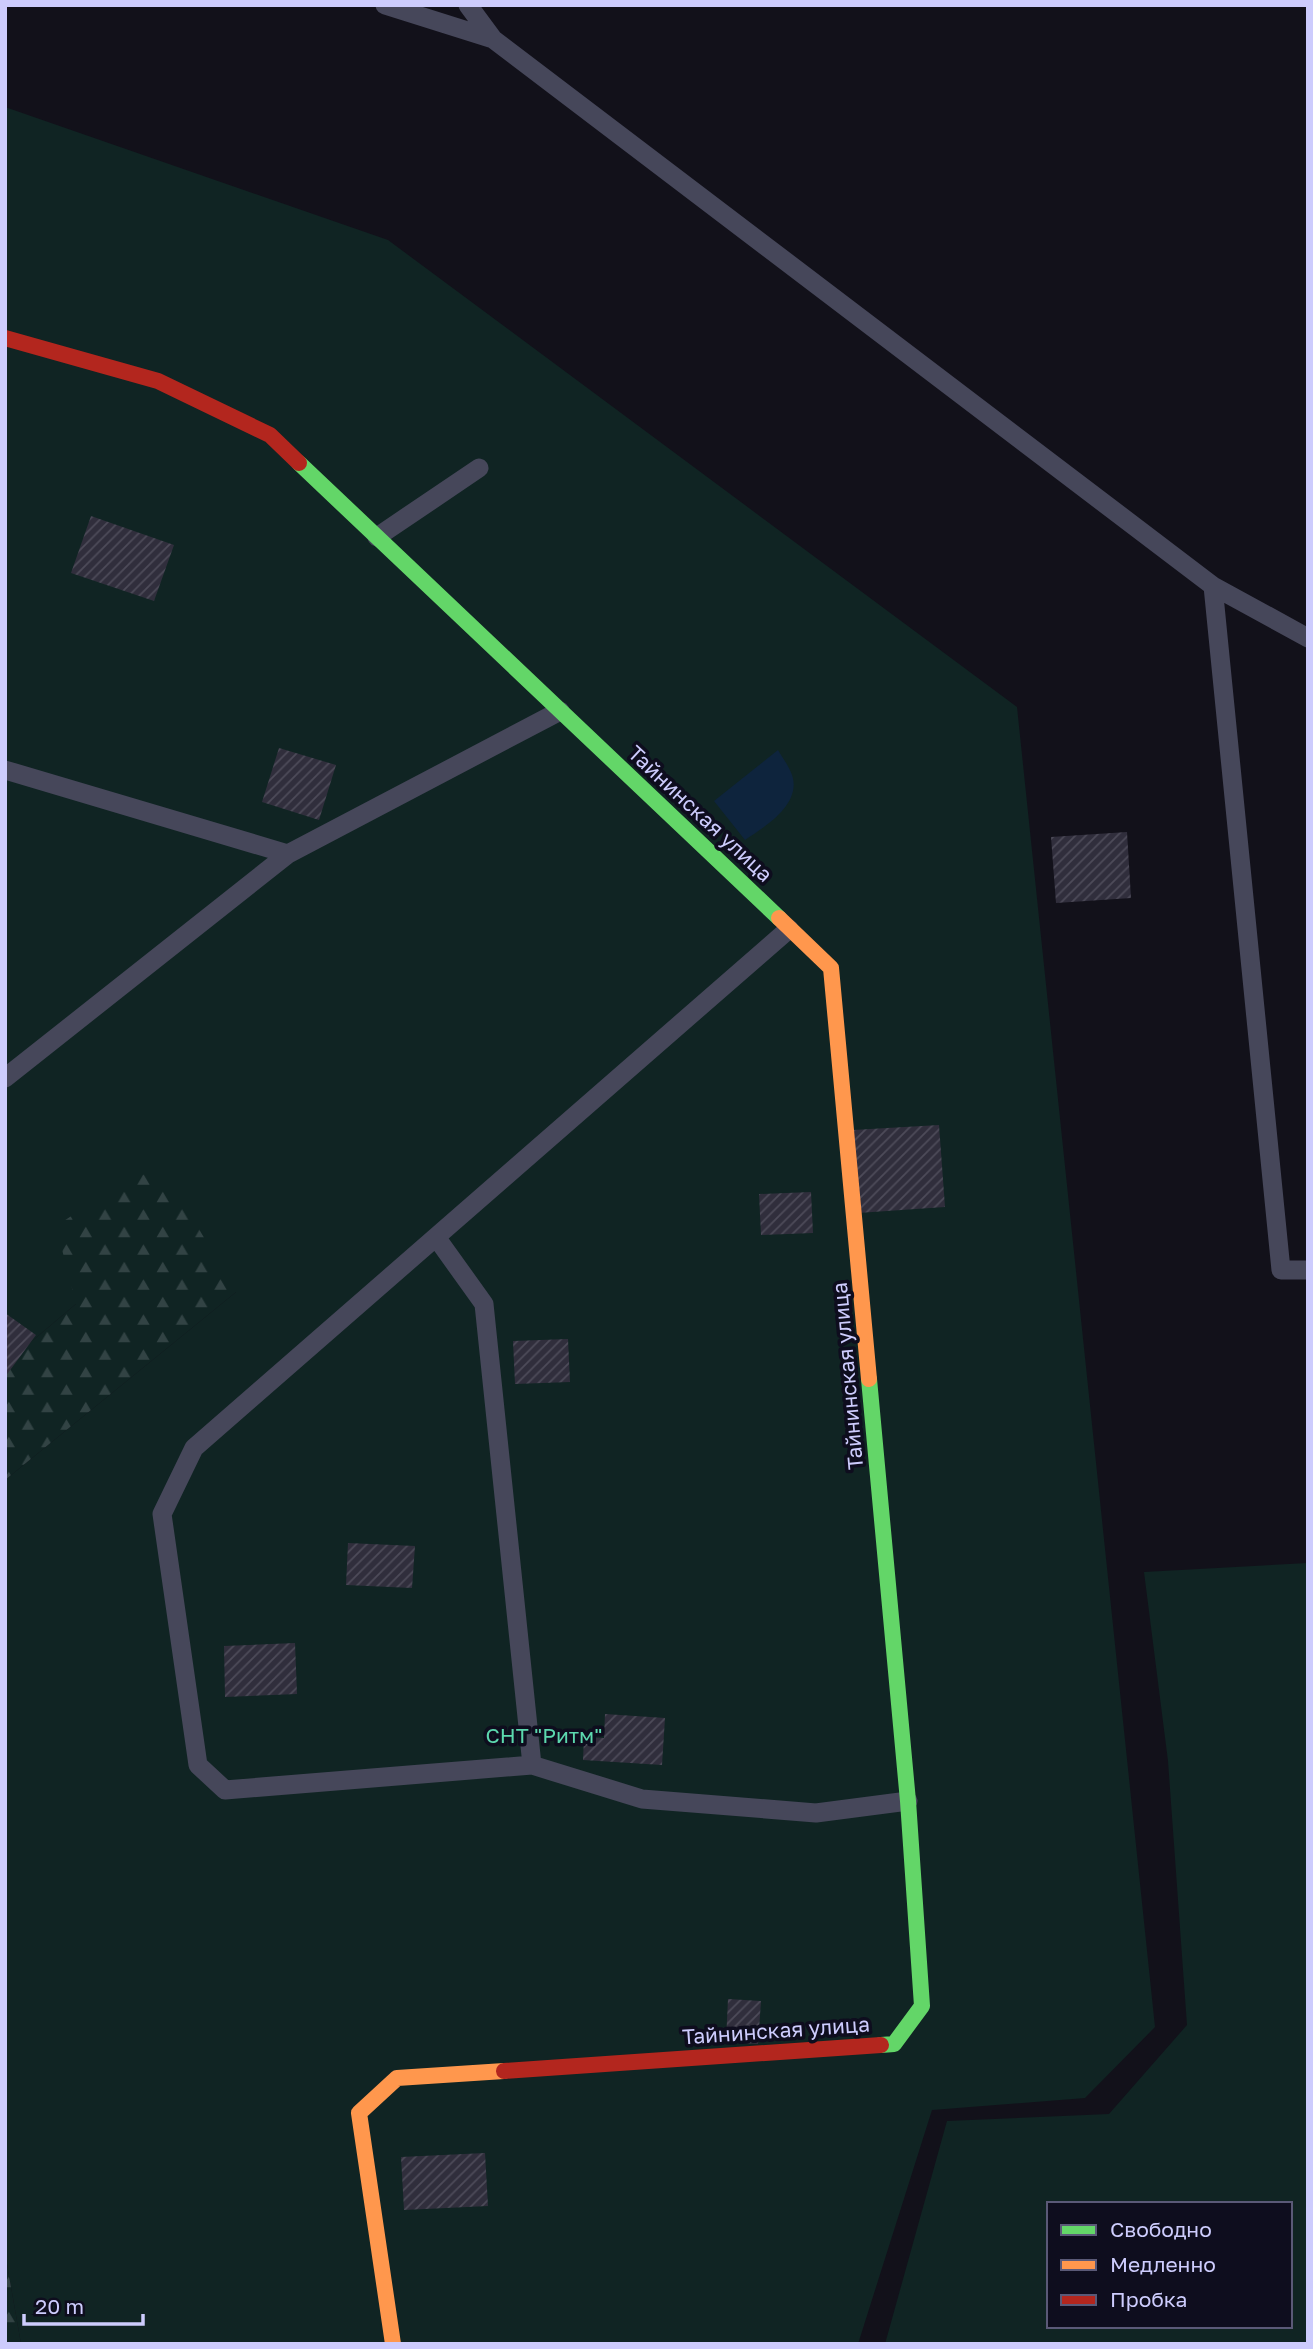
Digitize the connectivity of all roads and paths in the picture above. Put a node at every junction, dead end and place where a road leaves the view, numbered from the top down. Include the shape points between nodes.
1 (384, 5) edge
2 (468, 5) edge
3 (493, 39) junction
4 (5, 338) edge
5 (479, 468) dead end
6 (377, 537) junction
7 (1213, 586) junction
8 (1308, 638) edge
9 (560, 711) junction
10 (5, 770) edge
11 (288, 854) junction
12 (789, 929) junction
13 (5, 1078) edge
14 (436, 1237) junction
15 (1308, 1270) edge
16 (532, 1765) junction
17 (908, 1801) junction
18 (393, 2344) edge

1 - 3 lane
2 - 3 lane
3 - 7 lane
4 - 6 street, Тайнинская улица via 158,380 270,435
5 - 6 lane
6 - 9 street, Тайнинская улица
7 - 8 lane
7 - 15 lane via 1281,1270
9 - 11 lane
9 - 12 street, Тайнинская улица
10 - 11 lane
11 - 13 lane
12 - 14 lane
12 - 17 street, Тайнинская улица via 831,968
14 - 16 lane via 484,1304
14 - 16 lane via 194,1448 162,1514 198,1765 225,1790
16 - 17 lane via 642,1799 816,1813
17 - 18 street, Тайнинская улица via 922,2006 894,2044 397,2078 359,2113

